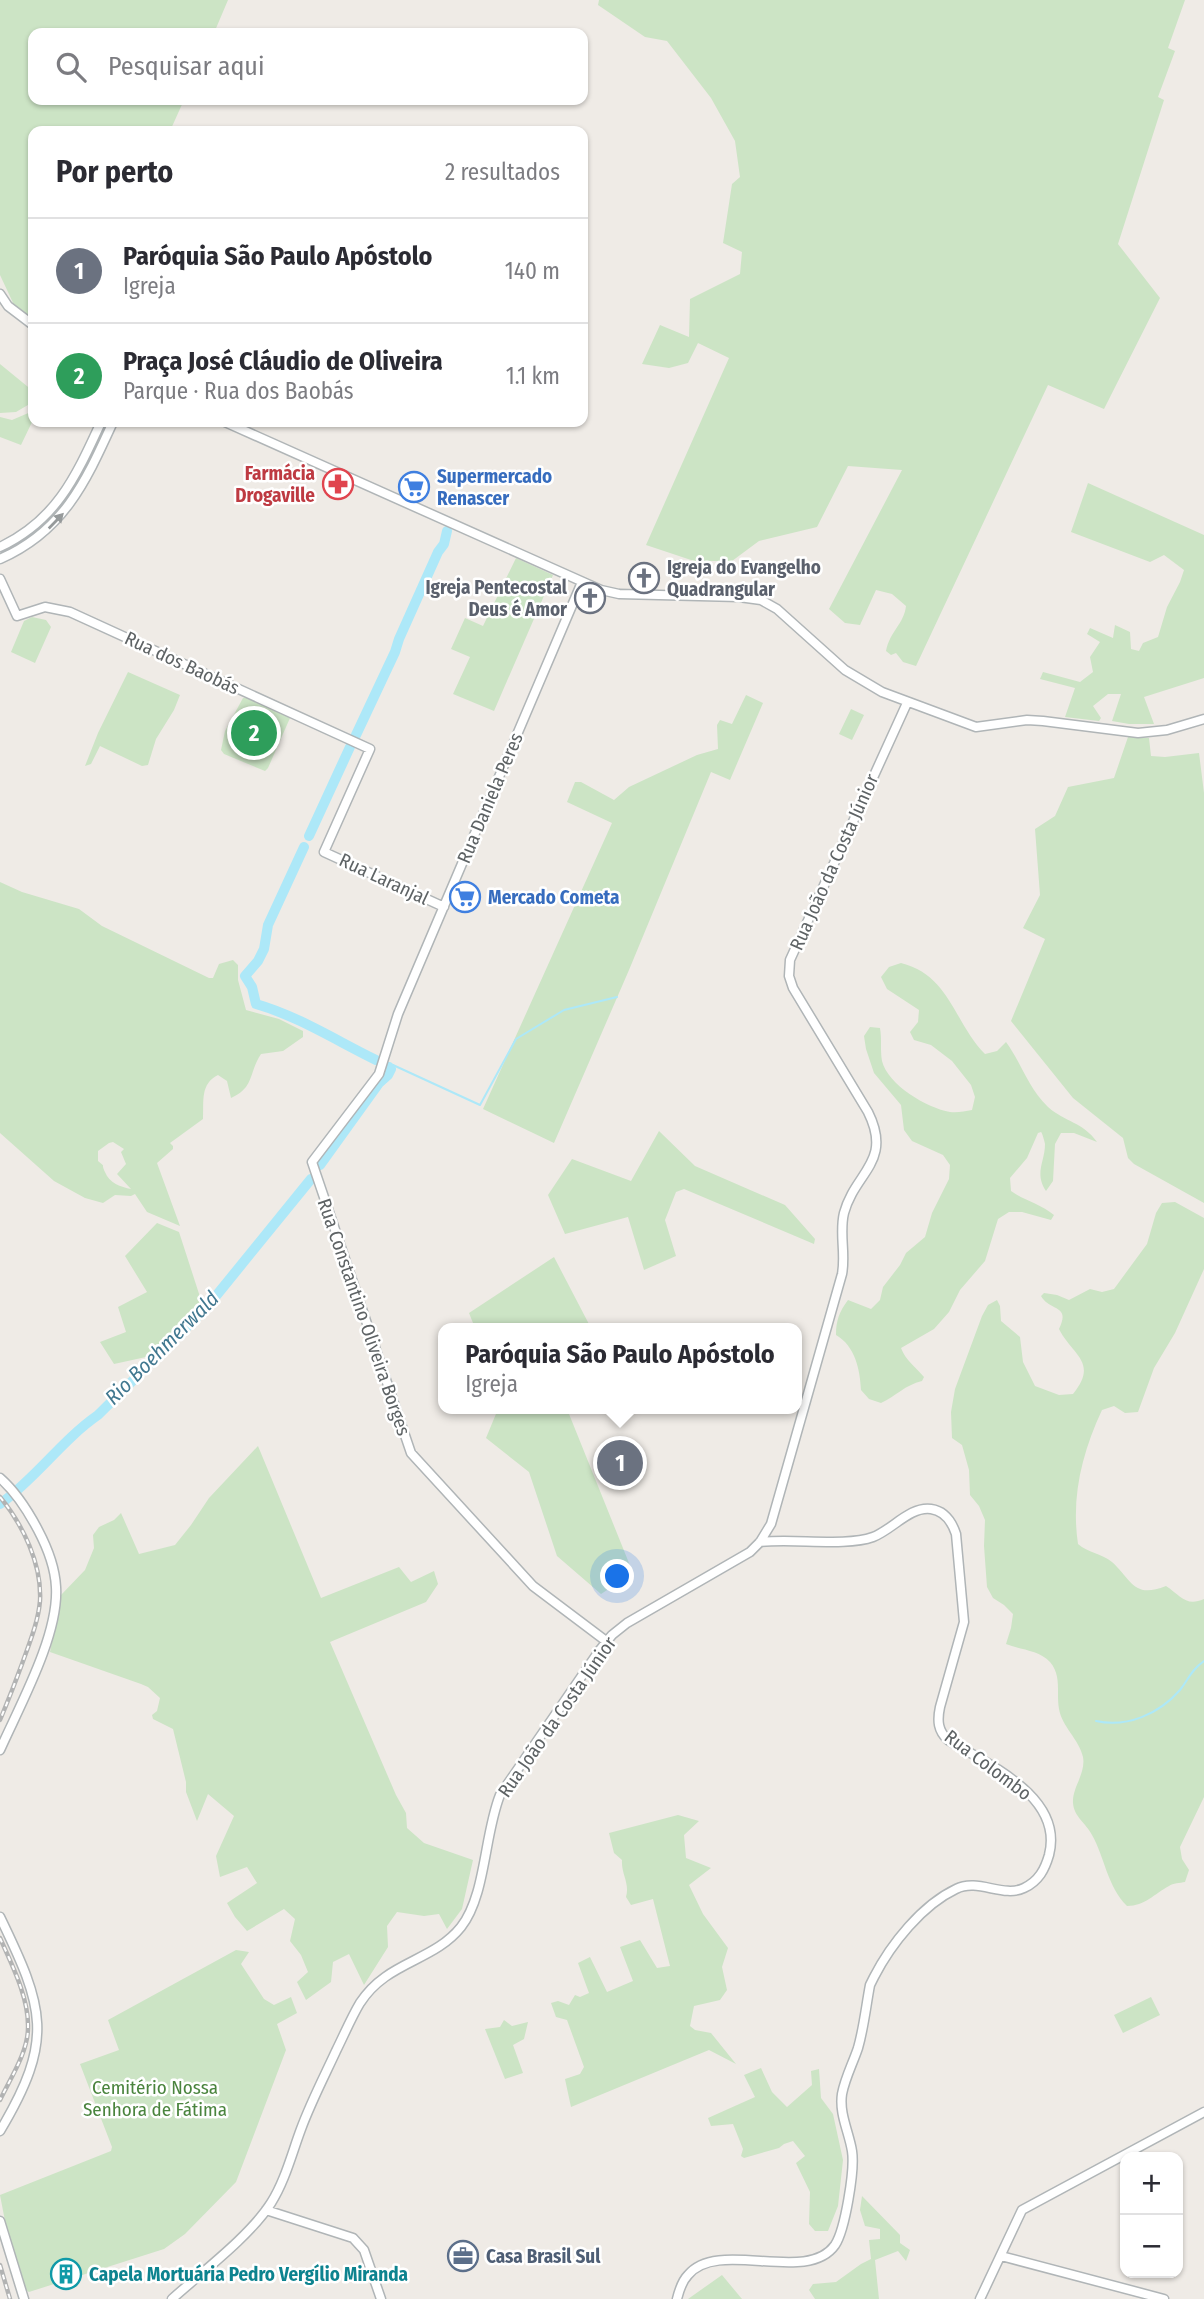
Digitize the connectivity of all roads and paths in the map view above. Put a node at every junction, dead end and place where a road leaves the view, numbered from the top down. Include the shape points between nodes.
1 (0, 294) edge
2 (28, 322) edge
3 (99, 427) edge
4 (111, 427) edge
5 (236, 427) edge
6 (0, 547) edge
7 (0, 559) edge
8 (0, 579) edge
9 (583, 582) junction
10 (907, 702) junction
11 (1204, 719) edge
12 (324, 852) joint
13 (444, 907) junction
14 (312, 1162) joint
15 (0, 1478) edge
16 (760, 1542) junction
17 (606, 1641) junction
18 (0, 1750) edge
19 (0, 1917) edge
20 (1204, 2112) edge
21 (0, 2131) edge
22 (266, 2210) junction
23 (0, 2221) edge
24 (1001, 2256) junction
25 (24, 2299) edge
26 (172, 2299) edge
27 (381, 2299) edge
28 (677, 2299) edge
29 (980, 2299) edge
30 (1164, 2299) edge

1 - 2 street
3 - 6 street via 58,502 25,533
7 -> 4 street via 42,534 69,506
5 - 9 street
8 - 12 street, Rua dos Baobás via 17,616 45,607 70,612 370,749
9 - 10 street via 620,594 761,600 854,676
9 - 13 street, Rua Daniela Peres
10 - 11 street via 981,727 1027,720 1148,733
10 - 16 street, Rua João da Costa Júnior via 790,960 793,988 868,1112 877,1146 845,1212 842,1274 777,1507
12 - 13 street, Rua Laranjal
13 - 14 street, Rua Daniela Peres via 398,1014 379,1074
14 - 17 street, Rua Constantino Oliveira Borges via 411,1453 533,1587
15 - 18 street via 36,1526 55,1579 56,1600 42,1652
16 - 17 street, Rua João da Costa Júnior via 741,1558 627,1623
16 - 28 street, Rua Colombo via 862,1539 920,1510 933,1509 946,1516 956,1534 964,1616 940,1707 940,1731 1029,1794 1045,1815 1052,1838 1045,1867 1032,1883 1014,1890 975,1885 952,1891 908,1927 870,1984 860,2040 843,2093 853,2174 835,2245 809,2261 705,2264 687,2276
17 - 22 street, Rua João da Costa Júnior via 500,1795 466,1920 448,1940 381,1980 358,2006
19 - 21 street via 27,1973 38,2022 33,2064
20 - 24 street via 1022,2210
22 - 26 street, Rua João da Costa Júnior
22 - 27 street via 354,2238
23 - 25 street
24 - 29 street
24 - 30 street

